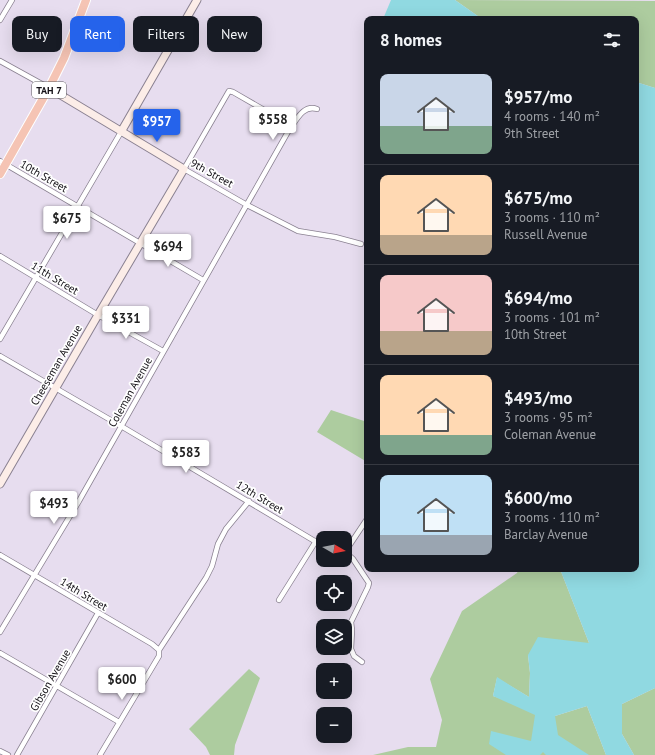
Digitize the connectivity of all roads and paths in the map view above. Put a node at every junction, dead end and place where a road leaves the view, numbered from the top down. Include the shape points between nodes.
1 (12, 0) edge
2 (86, 0) edge
3 (197, 0) edge
4 (0, 20) edge
5 (0, 61) edge
6 (49, 88) junction
7 (317, 109) dead end
8 (292, 126) junction
9 (121, 132) junction
10 (3, 162) edge
11 (184, 170) junction
12 (0, 174) edge
13 (247, 205) junction
14 (77, 206) junction
15 (141, 242) junction
16 (361, 244) dead end
17 (0, 256) edge
18 (36, 278) junction
19 (203, 280) junction
20 (98, 314) junction
21 (0, 339) edge
22 (163, 351) junction
23 (0, 356) edge
24 (56, 388) junction
25 (121, 426) junction
26 (0, 484) edge
27 (249, 502) junction
28 (364, 524) edge
29 (316, 541) joint
30 (352, 542) edge
31 (0, 554) edge
32 (352, 558) edge
33 (34, 574) junction
34 (279, 600) dead end
35 (98, 613) junction
36 (0, 632) edge
37 (159, 650) junction
38 (0, 653) edge
39 (362, 662) dead end
40 (57, 686) junction
41 (119, 722) junction
42 (0, 751) edge
43 (8, 755) edge
44 (17, 755) edge
45 (100, 755) edge

1 - 4 street
2 - 6 highway, TAH 7 via 64,58
3 - 9 street
5 - 6 street, 9th Street
6 - 9 street, 9th Street
6 - 10 highway, TAH 7
7 - 8 street, Coleman Avenue via 305,109
8 - 11 street, Cheeseman Avenue via 229,92
8 - 13 street, Coleman Avenue
9 - 11 street, 9th Street
9 - 14 street
10 - 12 highway, TAH 7
10 - 14 street, 10th Street
11 - 13 street, 9th Street
11 - 15 street, Cheeseman Avenue
13 - 16 street, 9th Street via 298,231
13 - 19 street, Coleman Avenue
14 - 15 street, 10th Street
14 - 18 street
15 - 19 street, 10th Street
15 - 20 street, Cheeseman Avenue
17 - 18 street, 11th Street
18 - 20 street, 11th Street
18 - 21 street
19 - 22 street, Coleman Avenue
20 - 22 street, 11th Street
20 - 24 street, Cheeseman Avenue
22 - 25 street, Coleman Avenue
23 - 24 street, 12th Street
24 - 25 street, 12th Street
24 - 26 street, Cheeseman Avenue
25 - 27 street, 12th Street
25 - 33 street, Coleman Avenue
27 - 29 street, 12th Street
27 - 37 street via 226,529 206,578
28 - 30 street
29 - 34 street
31 - 33 street, 14th Street
32 - 39 street via 369,583 351,622 350,649
33 - 35 street, 14th Street
33 - 36 street, Coleman Avenue
35 - 37 street, 14th Street
35 - 40 street, Gibson Avenue
37 - 41 street via 159,656
38 - 40 street
40 - 41 street
40 - 44 street, Gibson Avenue
41 - 45 street
42 - 43 street

